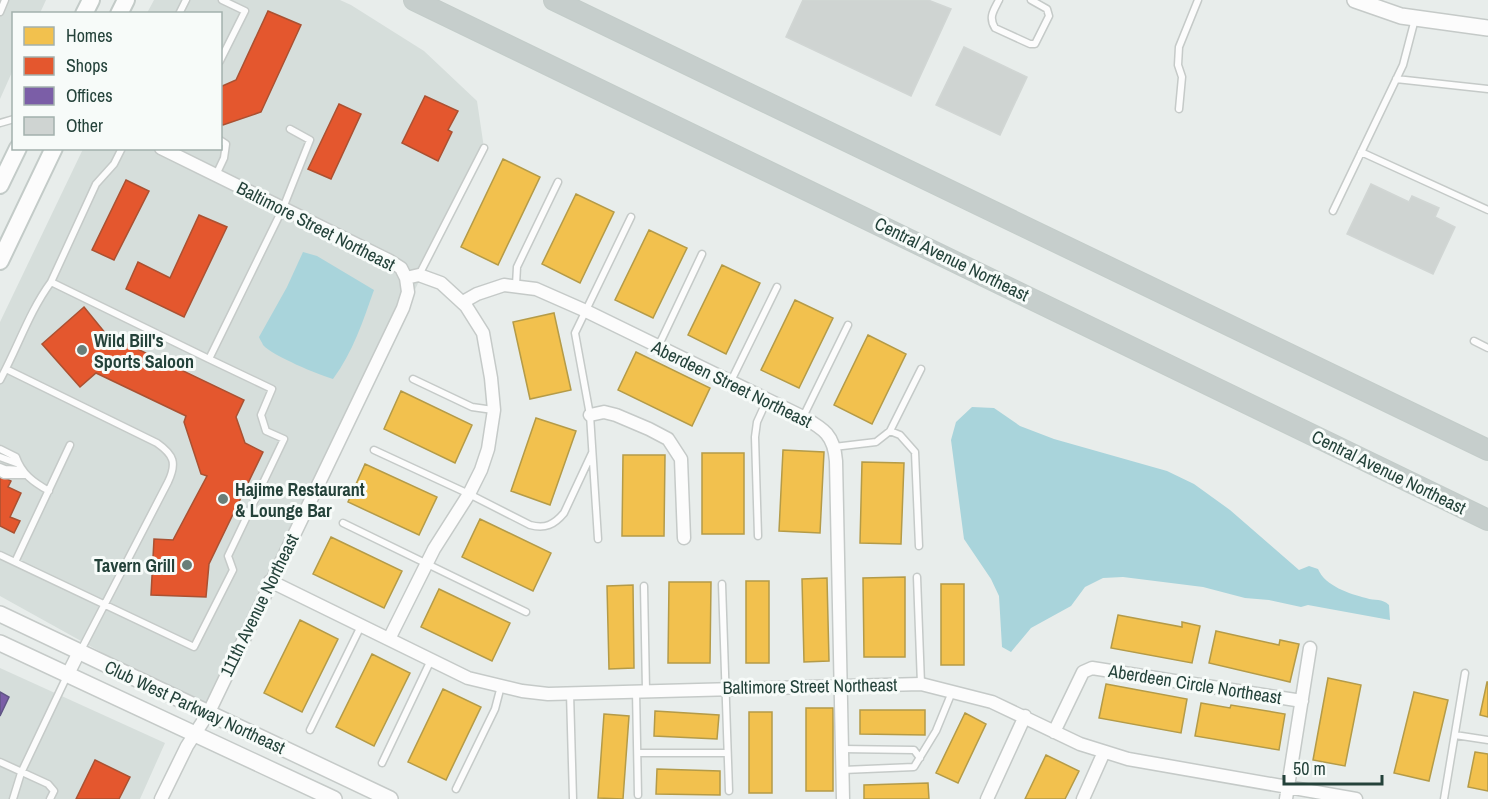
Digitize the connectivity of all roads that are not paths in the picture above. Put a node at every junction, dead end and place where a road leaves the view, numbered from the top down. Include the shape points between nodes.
1 (5, 0) edge
2 (222, 0) edge
3 (414, 0) edge
4 (554, 0) edge
5 (999, 0) edge
6 (1031, 0) edge
7 (1198, 0) edge
8 (1355, 0) edge
9 (0, 12) edge
10 (1416, 19) junction
11 (1488, 28) edge
12 (222, 57) edge
13 (1396, 79) junction
14 (1488, 89) edge
15 (1179, 109) dead end
16 (290, 129) dead end
17 (222, 141) edge
18 (484, 148) dead end
19 (17, 150) edge
20 (53, 150) edge
21 (121, 150) edge
22 (165, 150) edge
23 (1361, 152) junction
24 (216, 175) junction
25 (1, 177) edge
26 (558, 182) dead end
27 (283, 208) junction
28 (1488, 210) edge
29 (1333, 211) dead end
30 (631, 216) dead end
31 (702, 254) dead end
32 (0, 261) edge
33 (419, 274) junction
34 (406, 278) junction
35 (51, 282) junction
36 (516, 285) junction
37 (777, 287) dead end
38 (463, 302) junction
39 (586, 311) junction
40 (848, 325) dead end
41 (1474, 341) dead end
42 (658, 347) junction
43 (1488, 348) edge
44 (209, 359) junction
45 (6, 369) junction
46 (921, 369) dead end
47 (413, 379) dead end
48 (0, 380) edge
49 (731, 382) junction
50 (768, 400) junction
51 (494, 410) junction
52 (590, 415) junction
53 (802, 417) junction
54 (890, 431) junction
55 (70, 445) dead end
56 (834, 447) junction
57 (0, 449) edge
58 (374, 450) dead end
59 (594, 450) junction
60 (1488, 450) edge
61 (0, 458) edge
62 (0, 466) edge
63 (22, 470) junction
64 (0, 473) edge
65 (49, 491) junction
66 (469, 494) junction
67 (1488, 520) edge
68 (343, 524) dead end
69 (758, 536) dead end
70 (684, 538) dead end
71 (598, 539) dead end
72 (919, 546) dead end
73 (0, 555) edge
74 (15, 562) junction
75 (427, 563) junction
76 (917, 578) dead end
77 (270, 581) junction
78 (722, 584) dead end
79 (644, 586) dead end
80 (104, 604) junction
81 (526, 612) dead end
82 (0, 614) edge
83 (361, 626) junction
84 (388, 639) junction
85 (0, 643) edge
86 (1310, 648) dead end
87 (79, 652) junction
88 (431, 660) junction
89 (1465, 673) dead end
90 (67, 675) junction
91 (921, 684) junction
92 (501, 686) junction
93 (841, 686) junction
94 (724, 688) junction
95 (641, 691) junction
96 (952, 692) junction
97 (570, 693) junction
98 (1302, 700) junction
99 (208, 712) junction
100 (1025, 716) junction
101 (310, 730) dead end
102 (1054, 732) junction
103 (195, 734) junction
104 (1455, 735) junction
105 (1488, 740) edge
106 (842, 749) junction
107 (1104, 752) junction
108 (638, 753) junction
109 (727, 753) junction
110 (920, 758) junction
111 (0, 762) edge
112 (382, 763) dead end
113 (843, 770) junction
114 (21, 773) junction
115 (456, 789) dead end
116 (729, 791) dead end
117 (1287, 793) edge
118 (638, 795) dead end
119 (13, 799) edge
120 (50, 799) edge
121 (161, 799) edge
122 (334, 799) edge
123 (390, 799) edge
124 (573, 799) edge
125 (843, 799) edge
126 (987, 799) edge
127 (1083, 799) edge
128 (1356, 799) edge
129 (1444, 799) edge

1 - 9 lane
2 - 12 lane via 245,11
3 - 67 highway, Central Avenue Northeast
4 - 60 highway
5 - 6 lane via 991,15 995,28 1035,44 1049,16 1047,9
7 - 15 lane via 1179,47
8 - 10 street
10 - 11 street
10 - 13 lane
13 - 14 lane
13 - 23 lane
16 - 27 lane via 310,140
17 - 24 lane via 226,144 224,158
18 - 33 lane
19 - 25 main road
20 - 32 main road
21 - 35 lane via 96,184
22 - 24 street, Baltimore Street Northeast
23 - 28 lane
23 - 29 lane
24 - 27 street, Baltimore Street Northeast
26 - 36 lane via 517,267
27 - 34 street, Baltimore Street Northeast via 390,261
27 - 44 lane
30 - 39 lane
31 - 42 lane
33 - 34 street, Baltimore Street Northeast
33 - 38 street, Baltimore Street Northeast via 441,283
34 - 77 street, 111th Avenue Northeast via 408,292 403,308
35 - 44 lane
35 - 45 lane via 25,324
36 - 38 street, Aberdeen Street Northeast via 491,289
36 - 39 street, Aberdeen Street Northeast via 549,294
37 - 49 lane
38 - 51 street, Baltimore Street Northeast via 483,333
39 - 42 street, Aberdeen Street Northeast
39 - 52 lane via 575,333
40 - 53 lane
41 - 43 lane
42 - 49 street, Aberdeen Street Northeast
44 - 80 lane via 272,389 261,415 266,431 284,439 228,556 232,570 194,647
45 - 48 lane
45 - 80 lane via 169,452 174,470
46 - 54 lane
47 - 51 lane via 472,407
49 - 50 street, Aberdeen Street Northeast
50 - 53 street, Aberdeen Street Northeast
50 - 69 lane via 757,422 755,437
51 - 66 street via 482,471
52 - 59 lane
52 - 70 street via 616,415 668,440 675,449 681,459
53 - 56 street, Aberdeen Street Northeast via 829,436
54 - 56 lane via 876,442
54 - 72 lane via 900,435 915,452
55 - 65 lane
56 - 93 street
57 - 63 lane via 16,457
58 - 66 lane
59 - 66 lane via 564,513 549,526 530,525
59 - 71 lane
61 - 63 lane
62 - 63 lane
63 - 64 lane
63 - 65 lane
65 - 74 lane
66 - 75 street
68 - 75 lane
73 - 74 lane
74 - 80 lane
75 - 81 lane
75 - 84 street
76 - 91 lane
77 - 83 street, Baltimore Street Northeast
77 - 99 street, 111th Avenue Northeast
78 - 94 lane
79 - 95 lane
80 - 87 lane
82 - 87 street, Club West Parkway Northeast
83 - 84 street, Baltimore Street Northeast
83 - 101 lane
84 - 88 street, Baltimore Street Northeast
85 - 90 street, Club West Parkway Northeast
86 - 98 street, Aberdeen Circle Northeast
87 - 90 street
87 - 99 street, Club West Parkway Northeast
88 - 92 street, Baltimore Street Northeast via 468,678
88 - 112 lane
89 - 104 lane
90 - 103 street, Club West Parkway Northeast
90 - 114 lane
91 - 93 street, Baltimore Street Northeast
91 - 96 street, Baltimore Street Northeast
92 - 97 street, Baltimore Street Northeast via 548,694
92 - 115 lane via 495,709
93 - 94 street, Baltimore Street Northeast
93 - 106 street
94 - 95 street, Baltimore Street Northeast
94 - 109 lane
95 - 97 street, Baltimore Street Northeast
95 - 108 lane
96 - 100 street, Baltimore Street Northeast
96 - 110 lane
97 - 124 lane
98 - 102 street, Aberdeen Circle Northeast via 1092,668 1083,672
98 - 117 street, Aberdeen Circle Northeast
99 - 103 street, 111th Avenue Northeast
99 - 123 street, Club West Parkway Northeast
100 - 102 street, Baltimore Street Northeast
100 - 126 street
102 - 107 street, Baltimore Street Northeast
103 - 121 street, 111th Avenue Northeast
103 - 122 street, Club West Parkway Northeast
104 - 105 lane
104 - 129 lane
106 - 110 lane via 914,750
106 - 113 street
107 - 117 street, Baltimore Street Northeast
107 - 127 street
108 - 109 lane
108 - 118 lane
109 - 116 lane
110 - 113 lane via 914,767
111 - 114 lane
113 - 125 street
114 - 119 lane
114 - 120 lane via 48,784 54,791
117 - 128 street, Baltimore Street Northeast

